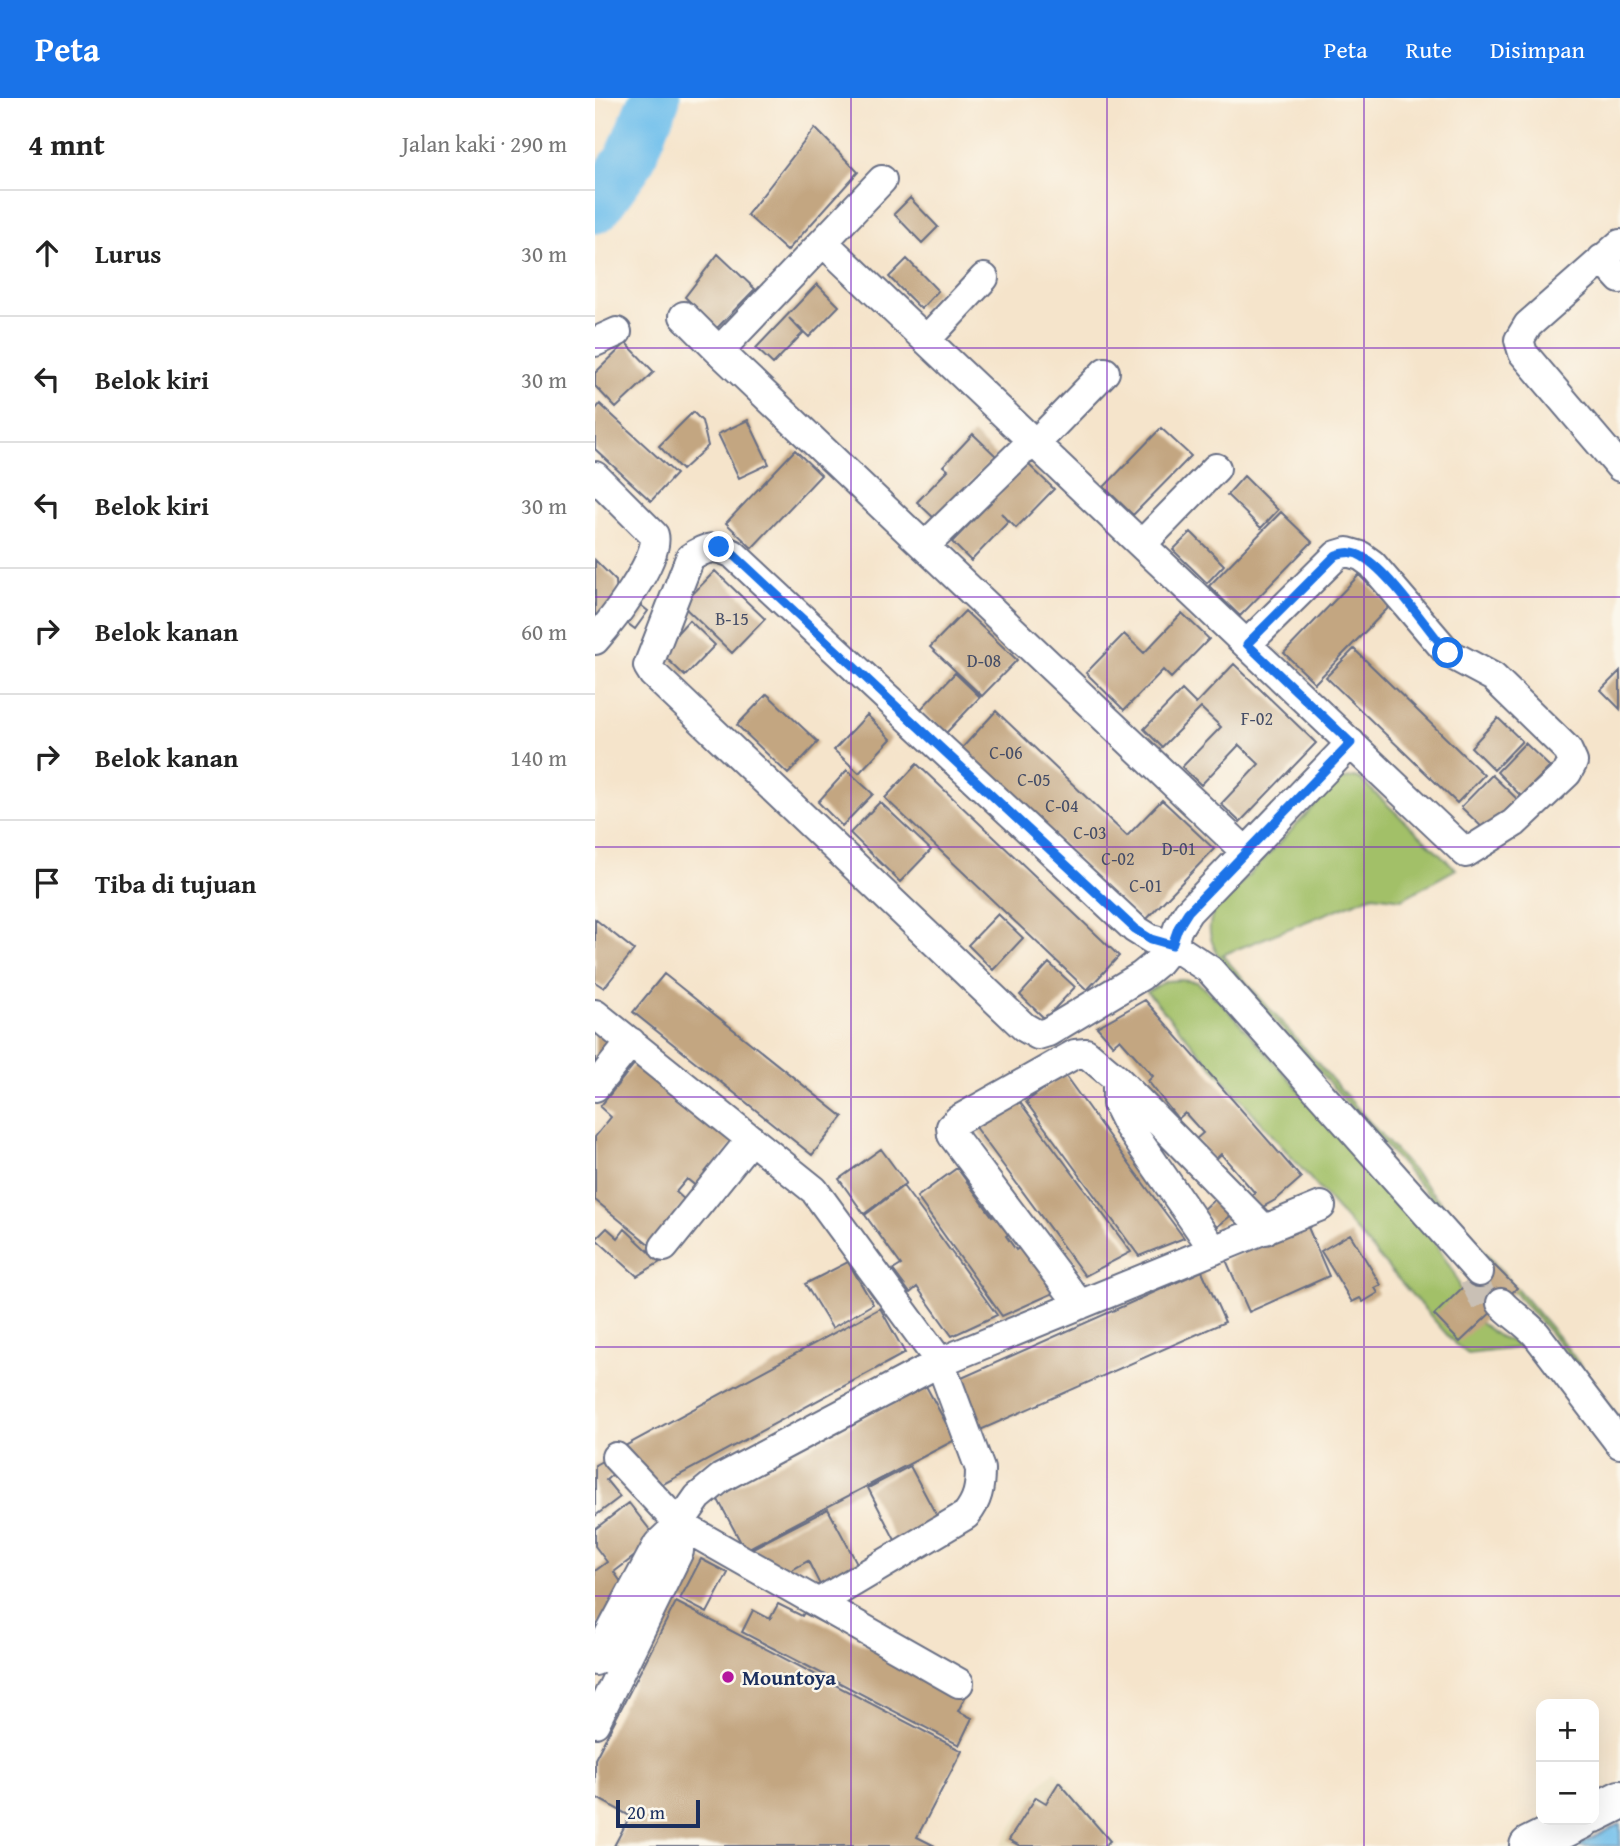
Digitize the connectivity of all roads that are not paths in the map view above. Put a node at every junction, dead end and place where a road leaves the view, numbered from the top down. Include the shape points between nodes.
1 (882, 180) dead end
2 (823, 242) junction
3 (1614, 261) edge
4 (984, 278) dead end
5 (684, 316) dead end
6 (926, 340) junction
7 (719, 351) junction
8 (1105, 372) dead end
9 (1035, 443) junction
10 (1620, 467) edge
11 (1216, 468) dead end
12 (595, 477) edge
13 (1142, 544) junction
14 (925, 547) junction
15 (595, 640) edge
16 (1247, 644) junction
17 (1351, 743) junction
18 (1246, 852) junction
19 (1172, 945) junction
20 (595, 1014) edge
21 (631, 1042) junction
22 (1117, 1079) junction
23 (595, 1087) edge
24 (751, 1139) junction
25 (1321, 1206) dead end
26 (1265, 1230) junction
27 (664, 1247) dead end
28 (1215, 1250) junction
29 (1476, 1275) tunnel mouth
30 (1080, 1305) junction
31 (1495, 1308) tunnel mouth
32 (940, 1362) junction
33 (1620, 1444) edge
34 (616, 1457) dead end
35 (679, 1524) junction
36 (818, 1603) junction
37 (595, 1661) edge
38 (616, 1681) junction
39 (958, 1683) dead end
40 (595, 1723) edge
41 (1620, 1800) edge
42 (1599, 1810) edge
43 (1571, 1825) edge
44 (1529, 1846) edge

1 - 2 street
2 - 6 street
2 - 7 street
3 - 10 street via 1528,325 1519,340 1523,353
4 - 6 street
5 - 7 street
6 - 9 street
7 - 14 street
8 - 9 street
9 - 13 street
9 - 14 street
11 - 13 street
12 - 15 street via 656,542 624,603
13 - 16 street
14 - 18 street
16 - 17 street
16 - 17 street via 1336,555 1361,556 1386,578 1448,653 1493,677 1567,749 1573,762 1514,822 1466,853
17 - 18 street
18 - 19 street via 1188,912
19 - 19 street via 1142,976 1048,1032 1038,1035 1024,1027 653,674 649,659 690,558 703,549 719,547 733,554 1135,929
19 - 29 street via 1210,970 1455,1244
20 - 21 street
21 - 23 street
21 - 24 street
22 - 26 street
22 - 28 street via 1118,1104 1128,1126
22 - 30 street via 1086,1053 1075,1054 951,1127 952,1135
24 - 27 street
24 - 32 street via 814,1190
25 - 26 street
26 - 28 street
28 - 30 street
30 - 32 street
31 - 33 street via 1505,1325 1536,1334
32 - 35 street via 720,1478 698,1497
32 - 36 street via 980,1469 976,1503 966,1515
34 - 35 street
35 - 36 street
35 - 37 street via 658,1544
35 - 38 street via 679,1551
36 - 39 street
37 - 38 street
38 - 40 street
41 - 42 main road
43 - 44 main road

